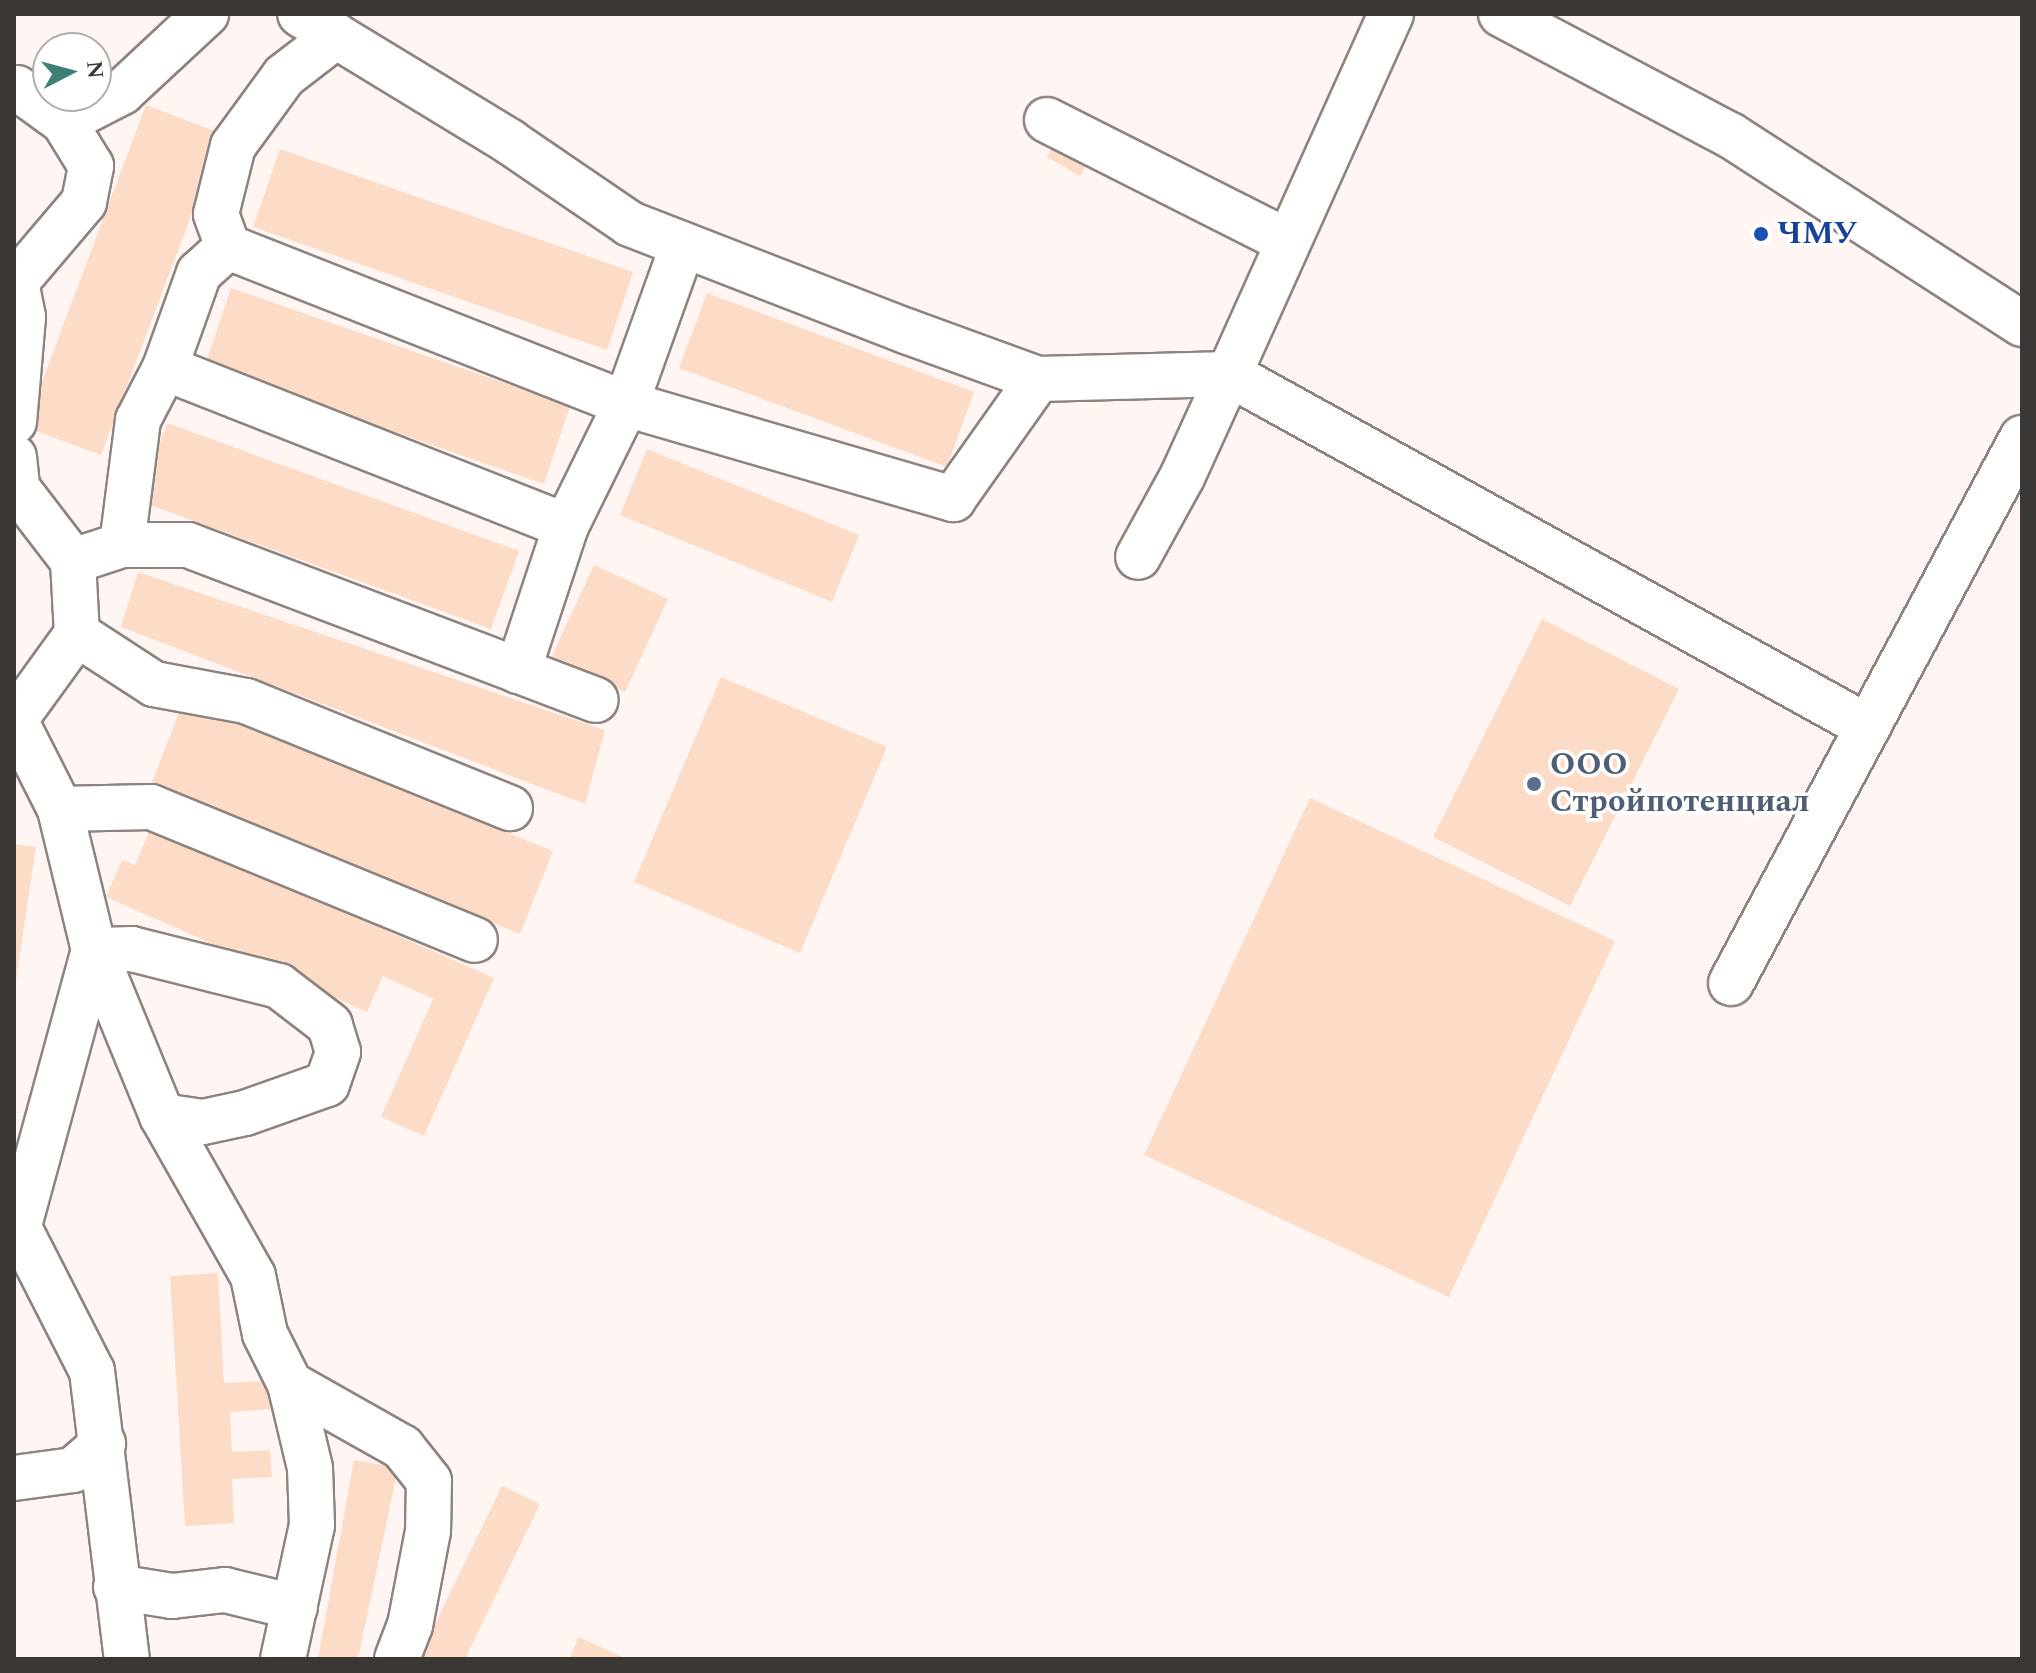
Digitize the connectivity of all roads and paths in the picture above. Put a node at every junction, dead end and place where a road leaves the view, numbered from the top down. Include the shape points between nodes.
1 (206, 14) edge
2 (1391, 14) edge
3 (1501, 14) edge
4 (318, 25) edge
5 (15, 87) edge
6 (1047, 120) dead end
7 (64, 122) junction
8 (1288, 242) junction
9 (683, 245) junction
10 (228, 247) junction
11 (15, 277) edge
12 (2022, 324) edge
13 (165, 368) junction
14 (1229, 374) junction
15 (1038, 379) junction
16 (626, 404) junction
17 (14, 422) edge
18 (2022, 438) edge
19 (14, 457) edge
20 (566, 526) junction
21 (122, 545) junction
22 (1138, 557) dead end
23 (73, 561) junction
24 (77, 634) junction
25 (518, 671) junction
26 (595, 700) dead end
27 (14, 721) edge
28 (1868, 727) junction
29 (510, 808) dead end
30 (60, 809) junction
31 (475, 940) dead end
32 (94, 950) junction
33 (1731, 983) dead end
34 (162, 1116) junction
35 (16, 1235) edge
36 (290, 1384) junction
37 (103, 1444) junction
38 (14, 1478) edge
39 (116, 1587) junction
40 (295, 1607) junction
41 (127, 1659) edge
42 (283, 1659) edge
43 (397, 1659) edge

1 - 7 main road via 122,92
2 - 8 main road
3 - 12 main road via 1730,135
4 - 9 main road via 510,142 630,224
4 - 10 main road via 233,146 216,214
5 - 7 main road
6 - 8 main road
7 - 11 main road via 91,166 84,202
8 - 14 main road
9 - 15 main road
9 - 16 main road
10 - 13 main road via 199,273
10 - 16 main road
11 - 17 main road via 23,317
13 - 20 main road
13 - 21 main road via 138,420
14 - 15 main road
14 - 22 main road
14 - 28 main road
15 - 16 main road via 953,499
16 - 20 main road
18 - 28 main road
19 - 23 main road via 17,488
20 - 25 main road
21 - 23 main road
21 - 25 main road via 188,545
23 - 24 main road
24 - 27 main road
24 - 29 main road via 154,684 246,701
25 - 26 main road
27 - 30 main road
28 - 33 main road
30 - 31 main road via 151,807
30 - 32 main road
32 - 34 main road
32 - 34 main road via 132,949 279,986 330,1025 338,1052 327,1084 203,1122
32 - 35 main road
34 - 36 main road via 253,1276 265,1334
35 - 37 main road via 92,1371
36 - 40 main road via 310,1468 312,1525
36 - 43 main road via 402,1447 429,1481 428,1531 410,1625
37 - 38 main road via 73,1470
37 - 39 main road
39 - 40 main road via 172,1596 225,1590
39 - 41 main road
40 - 42 main road

